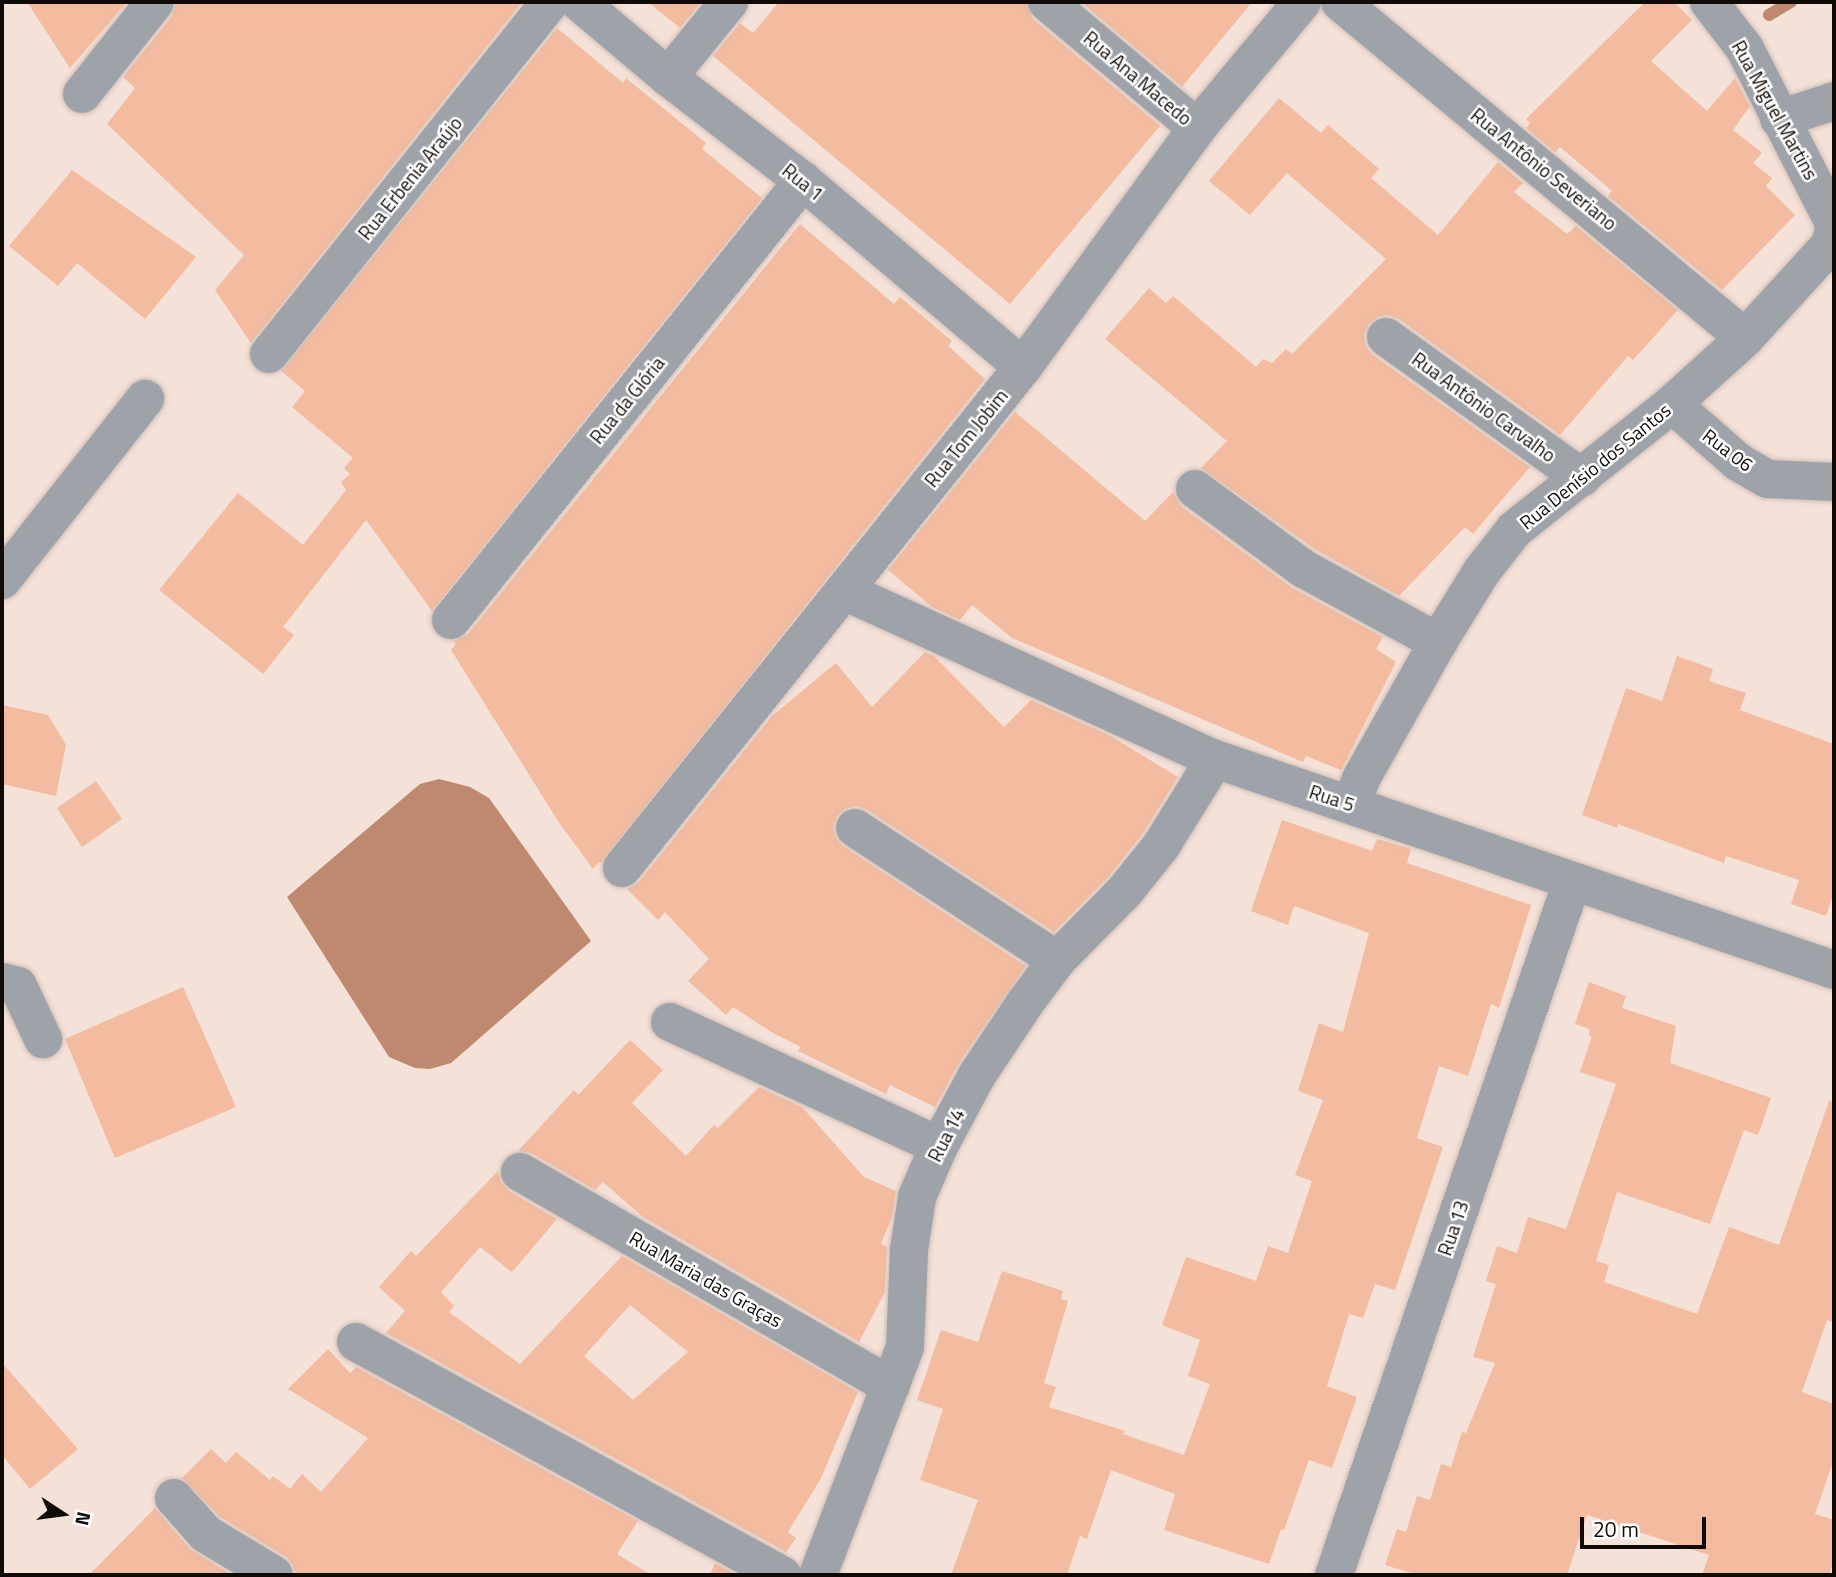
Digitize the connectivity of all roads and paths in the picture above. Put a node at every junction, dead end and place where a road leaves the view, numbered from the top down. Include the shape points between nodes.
1 (155, 2) edge
2 (550, 2) edge
3 (579, 2) edge
4 (729, 2) edge
5 (1046, 2) edge
6 (1301, 2) edge
7 (1340, 2) edge
8 (1709, 2) edge
9 (667, 77) junction
10 (82, 94) dead end
11 (1834, 101) edge
12 (1779, 119) junction
13 (1198, 128) junction
14 (803, 181) junction
15 (1834, 223) edge
16 (1834, 230) edge
17 (1386, 337) dead end
18 (1745, 338) junction
19 (269, 354) dead end
20 (1023, 367) junction
21 (145, 399) dead end
22 (1672, 404) junction
23 (1582, 478) junction
24 (1834, 482) edge
25 (1195, 489) dead end
26 (2, 580) edge
27 (844, 591) junction
28 (451, 620) dead end
29 (1438, 642) junction
30 (1215, 759) junction
31 (1351, 804) junction
32 (855, 828) dead end
33 (622, 868) dead end
34 (1572, 882) junction
35 (1057, 960) junction
36 (1834, 970) edge
37 (2, 982) edge
38 (670, 1022) dead end
39 (43, 1039) dead end
40 (939, 1146) junction
41 (520, 1171) dead end
42 (356, 1342) dead end
43 (891, 1386) junction
44 (174, 1498) dead end
45 (274, 1575) edge
46 (782, 1575) edge
47 (818, 1575) edge
48 (1334, 1575) edge

1 - 10 street
2 - 19 street, Rua Erbenia Araújo
3 - 9 street, Rua 1
4 - 9 street
5 - 13 street, Rua Ana Macedo
6 - 13 street, Rua Tom Jobim
7 - 18 street, Rua Antônio Severiano
8 - 12 street, Rua Miguel Martins via 1745,49
9 - 14 street, Rua 1
11 - 12 street
12 - 15 street, Rua Miguel Martins
13 - 20 street, Rua Tom Jobim
14 - 20 street, Rua 1
14 - 28 street, Rua da Glória
16 - 18 street, Rua Denísio dos Santos via 1830,245
17 - 23 street, Rua Antônio Carvalho
18 - 22 street, Rua Denísio dos Santos
20 - 27 street, Rua Tom Jobim
21 - 26 street
22 - 23 street, Rua Denísio dos Santos
22 - 24 street, Rua 06 via 1738,462 1768,479
23 - 29 street, Rua Denísio dos Santos via 1515,529 1482,571
25 - 29 street via 1304,569
27 - 30 street, Rua 5
27 - 33 street, Rua Tom Jobim
29 - 31 street, Rua Denísio dos Santos
30 - 31 street, Rua 5
30 - 35 street, Rua 14 via 1147,864
31 - 34 street, Rua 5
32 - 35 street
34 - 36 street, Rua 5
34 - 48 street, Rua 13
35 - 40 street, Rua 14 via 977,1075
37 - 39 street via 18,986
38 - 40 street
40 - 43 street, Rua 14 via 917,1197 909,1250 905,1348
41 - 43 street, Rua Maria das Graças
42 - 46 street
43 - 47 street, Rua 14
44 - 45 street via 206,1534

